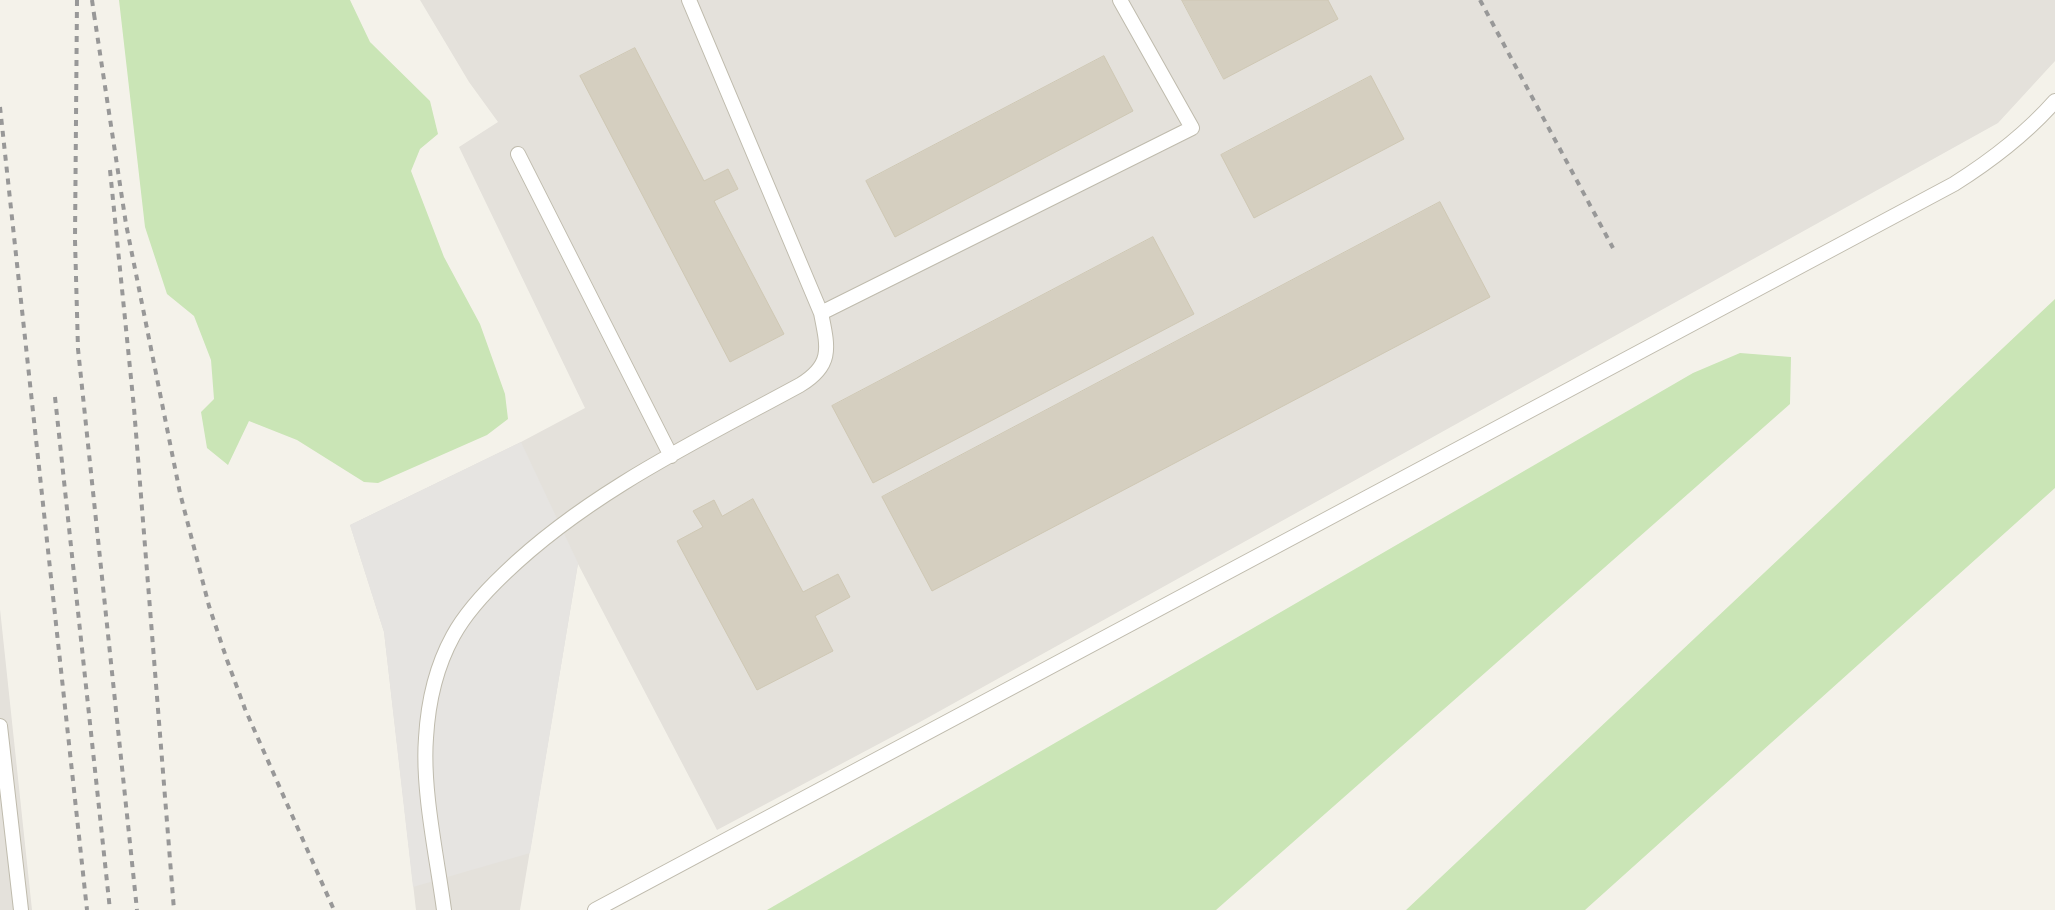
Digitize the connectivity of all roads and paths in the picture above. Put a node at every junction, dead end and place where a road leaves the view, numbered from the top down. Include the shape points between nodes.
1 (690, 0) edge
2 (1120, 0) edge
3 (2055, 101) edge
4 (518, 154) dead end
5 (821, 313) junction
6 (670, 456) junction
7 (0, 726) edge
8 (21, 910) edge
9 (444, 910) edge
10 (595, 910) edge

1 - 5 lane
2 - 5 lane via 1192,128
3 - 10 lane via 2016,141 1954,184
4 - 6 lane
5 - 6 lane via 826,353 824,365 814,377
6 - 9 lane via 576,513 540,541 469,611 439,664 426,738 427,790
7 - 8 lane

